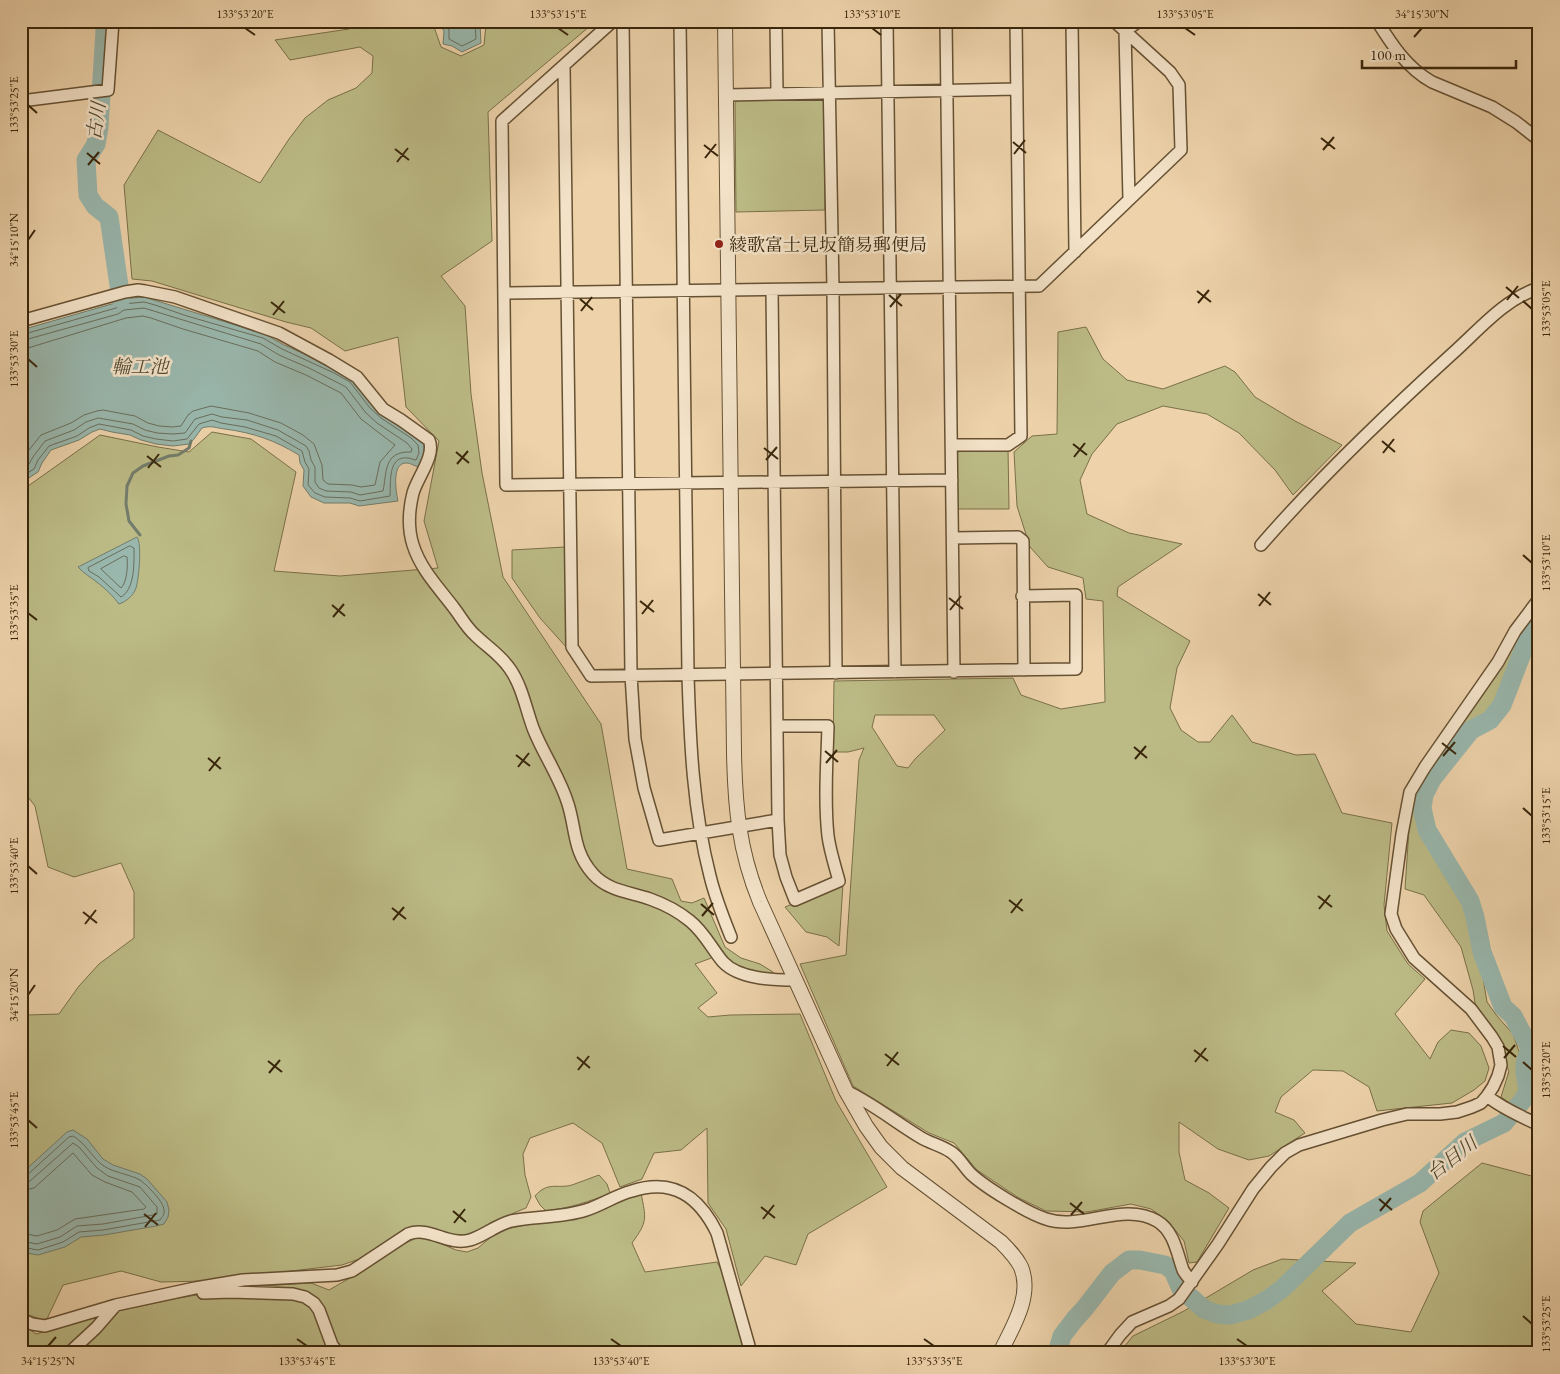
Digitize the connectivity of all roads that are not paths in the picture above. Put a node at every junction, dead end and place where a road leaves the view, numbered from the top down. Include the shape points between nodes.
1 (113, 21) edge
2 (613, 21) edge
3 (623, 21) edge
4 (680, 21) edge
5 (725, 21) edge
6 (776, 21) edge
7 (828, 21) edge
8 (887, 21) edge
9 (946, 21) edge
10 (1016, 21) edge
11 (1072, 21) edge
12 (1114, 21) edge
13 (1139, 21) edge
14 (1378, 21) edge
15 (1126, 31) junction
16 (564, 66) junction
17 (1016, 90) junction
18 (946, 91) junction
19 (829, 92) junction
20 (888, 92) junction
21 (777, 93) junction
22 (726, 94) junction
23 (21, 101) edge
24 (1539, 140) edge
25 (1129, 200) junction
26 (1075, 252) junction
27 (1020, 287) junction
28 (833, 288) junction
29 (890, 288) junction
30 (950, 288) junction
31 (1539, 288) edge
32 (728, 290) junction
33 (772, 290) junction
34 (684, 291) junction
35 (567, 292) junction
36 (627, 292) junction
37 (504, 294) junction
38 (21, 321) edge
39 (952, 445) junction
40 (952, 480) junction
41 (892, 481) junction
42 (774, 482) junction
43 (834, 482) junction
44 (630, 483) junction
45 (686, 483) junction
46 (730, 483) junction
47 (570, 484) junction
48 (953, 538) junction
49 (1261, 545) dead end
50 (1022, 596) junction
51 (1539, 599) edge
52 (1024, 670) junction
53 (894, 672) junction
54 (954, 672) junction
55 (836, 673) junction
56 (776, 674) junction
57 (631, 675) junction
58 (688, 675) junction
59 (733, 675) junction
60 (777, 726) junction
61 (778, 820) junction
62 (738, 826) junction
63 (701, 832) junction
64 (731, 937) dead end
65 (795, 980) junction
66 (846, 1091) junction
67 (1487, 1096) junction
68 (1539, 1125) edge
69 (1190, 1285) junction
70 (195, 1288) junction
71 (116, 1306) junction
72 (21, 1319) edge
73 (69, 1353) edge
74 (338, 1353) edge
75 (751, 1353) edge
76 (1000, 1353) edge
77 (1107, 1353) edge

1 - 23 street via 108,90
2 - 16 street
3 - 36 street
4 - 34 street
5 - 22 street
6 - 21 street
7 - 19 street
8 - 20 street
9 - 18 street
10 - 17 street
11 - 26 street
12 - 15 street
13 - 15 street
14 - 24 street via 1392,46 1424,78 1492,107
15 - 25 street
15 - 25 street via 1170,72 1180,86 1181,150
16 - 35 street
16 - 37 street via 502,121
17 - 18 street
17 - 27 street
18 - 20 street
18 - 30 street
19 - 20 street
19 - 21 street
19 - 28 street
20 - 29 street
21 - 22 street
22 - 32 street
25 - 26 street
26 - 27 street via 1039,286
27 - 30 street
27 - 39 street via 1021,436 1008,445
28 - 29 street
28 - 33 street
28 - 43 street
29 - 30 street
29 - 41 street
30 - 39 street
31 - 49 street via 1521,295 1500,310 1412,391
32 - 33 street
32 - 34 street
32 - 46 street
33 - 42 street
34 - 36 street
34 - 45 street
35 - 36 street
35 - 37 street
35 - 47 street
36 - 44 street
37 - 47 street via 506,485
38 - 65 street via 120,294 145,291 175,297 279,333 357,377 383,409 429,440 431,449 416,482 411,504 413,545 435,586 474,634 509,667 517,680 534,730 569,805 575,842 592,874 618,891 650,899 689,920 734,970 774,980
39 - 40 street
40 - 41 street
40 - 48 street
41 - 43 street
41 - 53 street
42 - 43 street
42 - 46 street
42 - 56 street
43 - 55 street
44 - 45 street
44 - 47 street
44 - 57 street
45 - 46 street
45 - 58 street
46 - 59 street
47 - 57 street via 572,647 591,676
48 - 50 street via 1018,537 1023,541
48 - 54 street
50 - 52 street
50 - 52 street via 1076,595 1076,669
51 - 67 street via 1410,792 1391,914 1396,929 1414,958 1471,1009 1498,1048 1498,1076
52 - 54 street
53 - 54 street
53 - 55 street
55 - 56 street
56 - 59 street
56 - 60 street
57 - 58 street
57 - 63 street via 635,739 644,788 659,840
58 - 59 street
58 - 63 street via 690,745
59 - 62 street via 734,789
60 - 61 street
60 - 61 street via 828,726 828,836 839,881 795,900 780,855
61 - 62 street
62 - 63 street
62 - 65 street via 750,878
63 - 64 street via 710,875
65 - 66 street
66 - 69 street via 922,1139 951,1152 977,1179 1047,1220 1077,1222 1133,1214 1160,1222 1180,1256
66 - 76 street via 881,1147 917,1180 1001,1242 1020,1267 1025,1281 1024,1293
67 - 68 street
67 - 69 street via 1476,1105 1457,1112 1407,1114 1300,1145 1285,1153 1253,1189
69 - 77 street via 1180,1299 1132,1322
70 - 71 street
70 - 74 street via 205,1293 293,1294 305,1297 319,1310
70 - 75 street via 243,1280 337,1275 352,1271 416,1231 456,1242 471,1240 511,1221 586,1210 631,1191 667,1186 701,1206 714,1226
71 - 72 street via 45,1326
71 - 73 street

